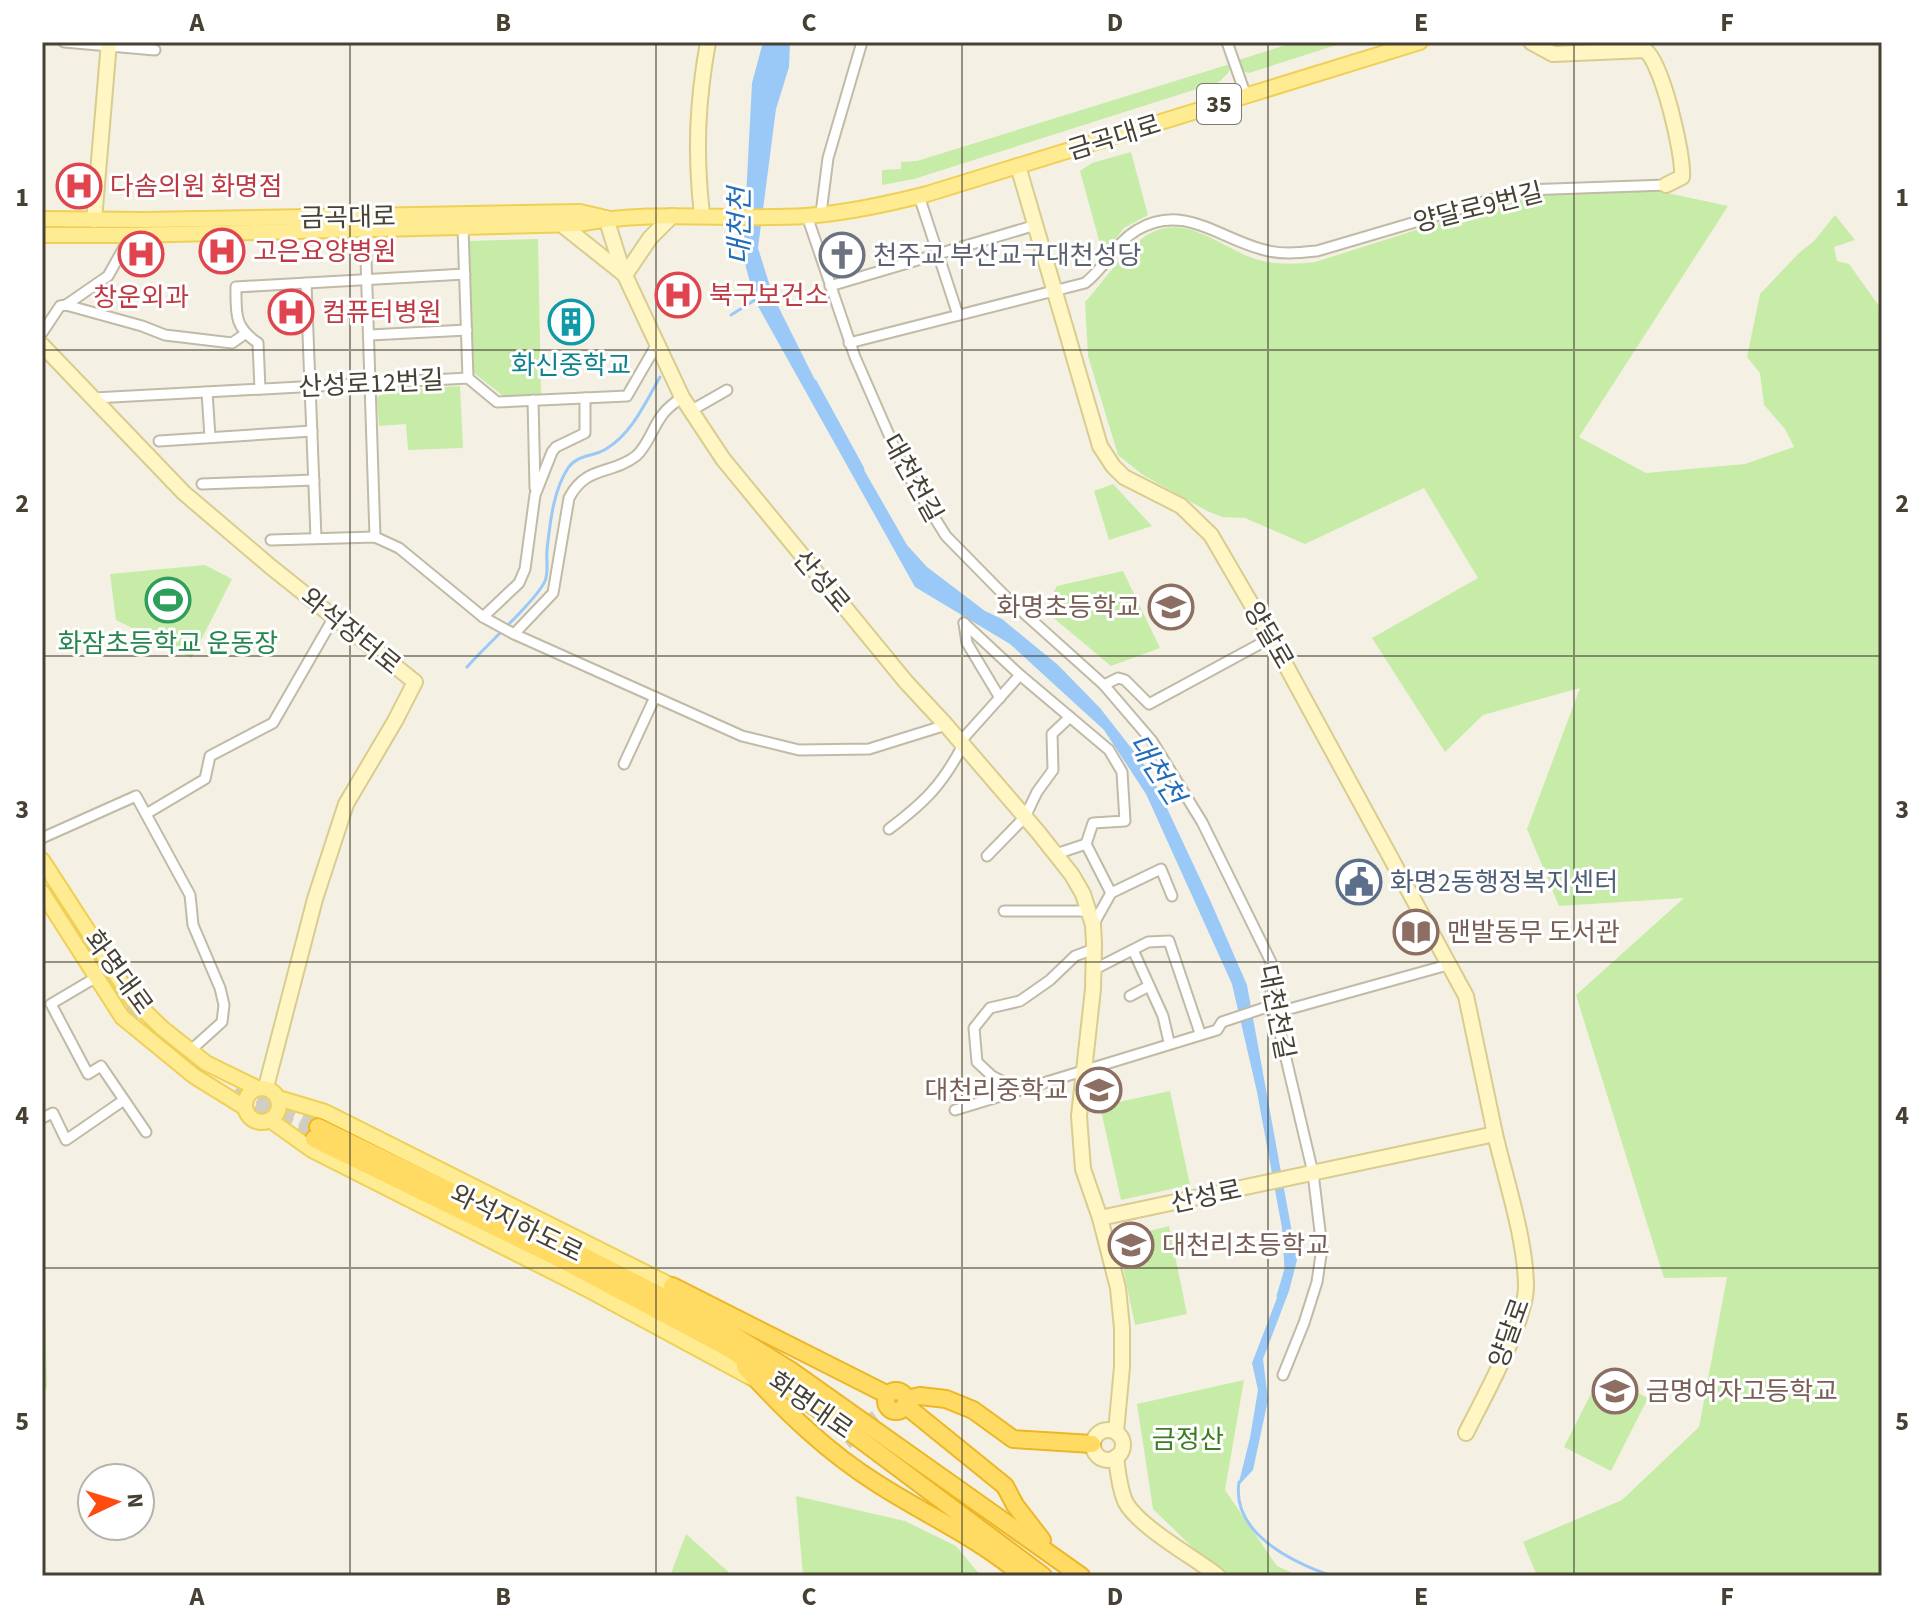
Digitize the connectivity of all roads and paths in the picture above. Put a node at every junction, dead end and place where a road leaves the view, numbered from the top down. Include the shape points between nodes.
1 (64, 42) edge
2 (708, 42) edge
3 (862, 42) edge
4 (1227, 42) edge
5 (1420, 42) edge
6 (1531, 42) edge
7 (109, 44) edge
8 (155, 50) dead end
9 (1246, 96) junction
10 (1018, 166) junction
11 (1666, 185) joint
12 (919, 196) junction
13 (702, 215) junction
14 (811, 215) junction
15 (672, 216) junction
16 (606, 218) junction
17 (42, 219) edge
18 (94, 220) junction
19 (561, 224) junction
20 (1036, 225) junction
21 (463, 227) junction
22 (365, 229) junction
23 (42, 235) edge
24 (131, 235) junction
25 (938, 254) junction
26 (465, 274) junction
27 (625, 275) junction
28 (367, 279) junction
29 (306, 283) junction
30 (830, 286) junction
31 (1055, 291) junction
32 (66, 305) junction
33 (958, 315) junction
34 (467, 330) junction
35 (42, 333) edge
36 (245, 334) junction
37 (370, 335) junction
38 (849, 343) junction
39 (657, 344) junction
40 (42, 345) edge
41 (468, 378) junction
42 (371, 383) junction
43 (311, 387) junction
44 (260, 389) junction
45 (727, 390) dead end
46 (207, 392) junction
47 (682, 397) junction
48 (94, 398) junction
49 (585, 398) junction
50 (533, 400) junction
51 (692, 410) junction
52 (312, 431) junction
53 (210, 437) junction
54 (159, 441) dead end
55 (314, 480) junction
56 (202, 484) dead end
57 (535, 495) junction
58 (375, 537) junction
59 (316, 538) junction
60 (271, 540) dead end
61 (334, 617) junction
62 (483, 617) junction
63 (514, 634) junction
64 (1271, 638) junction
65 (1020, 675) junction
66 (1104, 685) junction
67 (655, 697) junction
68 (1000, 698) junction
69 (1149, 704) junction
70 (1131, 715) junction
71 (1070, 717) junction
72 (946, 725) junction
73 (962, 743) junction
74 (624, 764) dead end
75 (146, 814) junction
76 (1025, 817) junction
77 (889, 829) dead end
78 (42, 838) edge
79 (1086, 844) junction
80 (1056, 854) junction
81 (987, 856) dead end
82 (42, 860) edge
83 (42, 892) edge
84 (1111, 893) junction
85 (1172, 896) dead end
86 (1004, 911) dead end
87 (1091, 918) junction
88 (1094, 949) junction
89 (1133, 950) junction
90 (1451, 964) junction
91 (1093, 970) junction
92 (95, 978) junction
93 (1149, 986) junction
94 (1130, 996) dead end
95 (1271, 1008) junction
96 (1200, 1033) junction
97 (1169, 1042) junction
98 (191, 1050) junction
99 (1083, 1069) junction
100 (261, 1088) junction
101 (1019, 1090) junction
102 (278, 1098) junction
103 (124, 1100) junction
104 (244, 1107) junction
105 (955, 1110) dead end
106 (42, 1118) edge
107 (270, 1120) junction
108 (146, 1132) dead end
109 (1495, 1134) junction
110 (1308, 1174) junction
111 (1100, 1218) junction
112 (562, 1260) joint
113 (672, 1286) junction
114 (714, 1323) junction
115 (728, 1348) junction
116 (1283, 1375) dead end
117 (758, 1381) junction
118 (930, 1397) junction
119 (894, 1405) junction
120 (930, 1423) junction
121 (1116, 1432) junction
122 (1466, 1433) dead end
123 (1092, 1444) junction
124 (1116, 1457) junction
125 (1053, 1554) junction
126 (1023, 1576) edge
127 (1043, 1576) edge
128 (1081, 1576) edge
129 (1218, 1576) edge

1 - 7 street
2 - 13 main road via 696,161
3 - 14 street
4 - 9 street
5 - 9 main road, 금곡대로 / 35
6 - 11 main road, 양달로9번길 via 1553,54 1651,54 1683,162 1682,177
7 - 8 street
7 - 18 main road
9 - 10 main road, 금곡대로 / 35
10 - 12 main road, 금곡대로 / 35
10 - 20 main road, 양달로
11 - 31 street, 양달로9번길 via 1524,190 1296,253 1263,250 1179,218 1160,221 1122,240 1085,283
12 - 14 main road, 금곡대로 / 35
12 - 25 street
13 - 14 main road, 금곡대로 / 35
13 - 15 main road, 금곡대로 / 35
14 - 30 street, 대천천길
15 - 16 main road, 금곡대로 / 35
15 - 27 main road
16 - 18 main road, 금곡대로 / 35 via 580,212
16 - 19 main road, 금곡대로 / 35
16 - 27 main road, 산성로
17 - 18 main road, 금곡대로 / 35
19 - 21 main road, 금곡대로 / 35
19 - 27 main road
20 - 25 street
20 - 31 main road, 양달로
21 - 22 main road, 금곡대로 / 35
21 - 26 street
22 - 24 main road, 금곡대로 / 35
22 - 28 street
23 - 24 main road, 금곡대로 / 35
24 - 32 street via 108,276
25 - 30 street
25 - 33 street
26 - 28 street
26 - 34 street
27 - 39 main road, 산성로
28 - 29 street
28 - 37 street
29 - 36 street via 236,287 236,319
29 - 43 street
30 - 38 street, 대천천길
31 - 33 street, 양달로9번길
31 - 64 main road, 양달로 via 1100,446 1124,477 1181,506 1211,535
32 - 35 street
32 - 36 street via 165,335 232,343
33 - 38 street, 양달로9번길
34 - 37 street
34 - 41 street
36 - 44 street via 258,343
37 - 42 street
38 - 66 street, 대천천길 via 903,467 946,536
39 - 47 main road, 산성로
39 - 49 street, 산성로12번길 via 627,396
40 - 48 main road, 와석장터로
41 - 42 street, 산성로12번길
41 - 50 street, 산성로12번길 via 497,402
42 - 43 street, 산성로12번길
42 - 58 street
43 - 44 street, 산성로12번길
43 - 52 street
44 - 46 street, 산성로12번길
45 - 51 street
46 - 48 street, 산성로12번길
46 - 53 street
47 - 51 main road, 산성로
47 - 63 street via 665,412 634,458 582,479 574,488 553,593
48 - 61 main road, 와석장터로 via 184,493
49 - 50 street, 산성로12번길
49 - 57 street via 585,433 556,447
50 - 57 street
51 - 72 main road, 산성로 via 723,459 800,555
52 - 53 street
52 - 55 street
53 - 54 street
55 - 56 street
55 - 59 street
57 - 62 street via 519,583
58 - 59 street
58 - 62 street via 399,548
59 - 60 street
61 - 75 street via 273,723 210,756 205,779
61 - 100 main road, 와석장터로 via 415,682 346,804
62 - 63 street
63 - 67 street
64 - 69 street
64 - 90 main road, 양달로
65 - 68 street
65 - 68 street via 964,623 967,643
65 - 71 street
66 - 69 street, 대천천길 via 1125,680
66 - 70 street, 대천천길
67 - 72 street via 742,736 799,750 869,749
67 - 74 street
68 - 73 street
69 - 70 street
70 - 95 street, 대천천길 via 1202,822 1271,962
71 - 76 street via 1052,734 1053,770
71 - 79 street via 1109,750 1122,772 1125,821 1093,823
72 - 73 main road, 산성로
73 - 76 main road, 산성로
73 - 77 street via 945,778
75 - 78 street via 136,796
75 - 98 street via 190,895 193,925 224,1005 222,1022
76 - 80 main road, 산성로
76 - 81 street
79 - 80 street
79 - 84 street
80 - 87 main road, 산성로 via 1083,894
82 - 98 main road, 화명대로 via 132,999
83 - 92 main road, 화명대로
84 - 85 street via 1161,869
84 - 87 street
86 - 87 street
87 - 88 main road, 산성로
88 - 91 main road, 산성로
88 - 101 street via 1075,956 1020,1001 990,1008 974,1028 977,1062
89 - 91 street
89 - 93 street
89 - 96 street via 1148,942 1169,941
90 - 95 street
90 - 109 main road, 양달로 via 1466,996
91 - 99 main road, 산성로
92 - 103 street via 51,1004 88,1074 101,1066
92 - 104 main road, 화명대로 via 122,1017 154,1045
93 - 94 street
93 - 97 street
95 - 96 street
95 - 110 street, 대천천길
96 - 97 street
97 - 99 street
98 - 100 main road, 화명대로 via 206,1063
99 - 101 street
99 - 111 main road, 산성로 via 1083,1169
100 - 102 main road
100 - 104 main road via 250,1092
101 - 105 street
102 - 107 main road
102 - 113 main road via 325,1112
103 - 106 street via 66,1140 53,1113
103 - 108 street
104 - 107 main road via 254,1120
107 - 117 main road, 화명대로 via 312,1150
109 - 110 main road
109 - 122 main road, 양달로 via 1526,1287 1513,1333
110 - 111 main road, 산성로
110 - 116 street, 대천천길 via 1322,1248 1317,1282
111 - 121 main road, 산성로 via 1122,1328
112 - 114 highway, 와석지하도로 via 316,1133 576,1252
112 - 115 highway, 화명대로
113 - 114 highway
113 - 119 highway
114 - 125 highway, 화명대로
115 - 117 highway
115 - 127 highway, 화명대로 via 833,1419
117 - 126 highway via 809,1434 839,1448 879,1485 992,1550
118 - 119 highway
118 - 120 highway via 923,1412
118 - 123 highway via 973,1410 1013,1439
119 - 120 highway
120 - 125 highway via 1005,1486
121 - 123 main road via 1101,1431
121 - 124 main road via 1123,1445
123 - 124 main road via 1098,1457
124 - 129 main road via 1126,1502 1137,1517
125 - 128 highway, 화명대로

